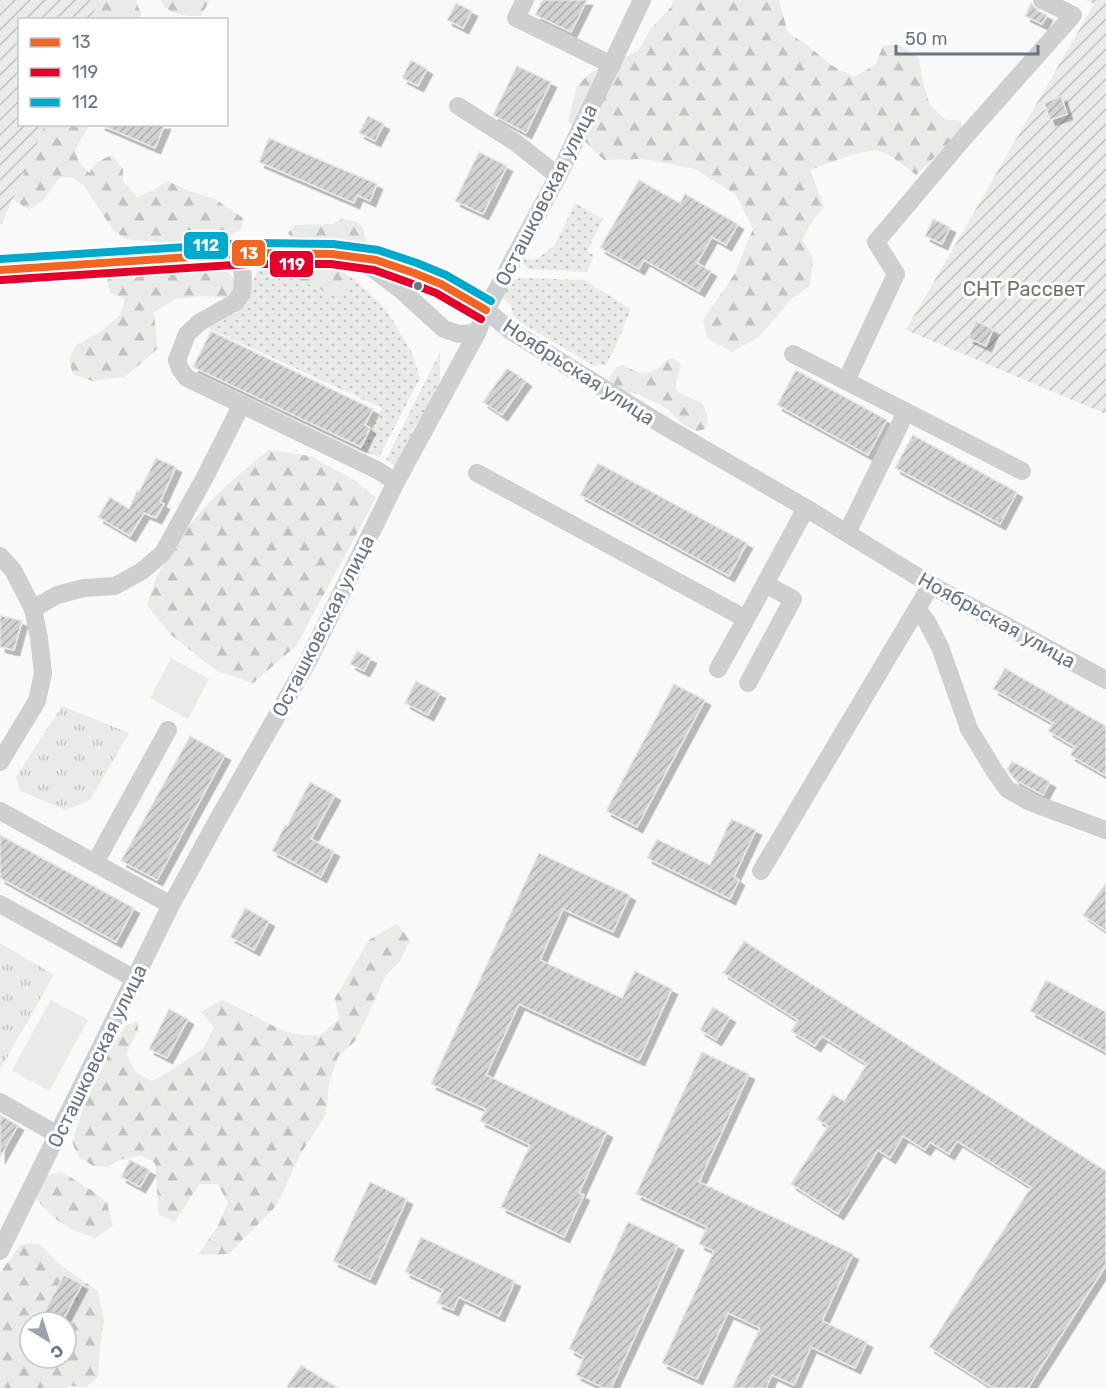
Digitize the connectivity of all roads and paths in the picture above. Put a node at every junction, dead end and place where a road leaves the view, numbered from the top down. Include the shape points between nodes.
1 (525, 0) edge
2 (642, 0) edge
3 (1042, 0) edge
4 (612, 65) junction
5 (458, 106) dead end
6 (558, 176) junction
7 (235, 254) junction
8 (358, 257) junction
9 (0, 270) edge
10 (486, 310) junction
11 (477, 333) junction
12 (793, 354) dead end
13 (846, 381) junction
14 (242, 404) junction
15 (906, 412) junction
16 (1022, 471) dead end
17 (477, 473) dead end
18 (396, 482) junction
19 (806, 508) junction
20 (847, 533) junction
21 (0, 556) edge
22 (765, 584) junction
23 (931, 585) junction
24 (33, 609) junction
25 (917, 609) junction
26 (746, 618) junction
27 (718, 669) dead end
28 (1106, 680) edge
29 (748, 683) dead end
30 (168, 730) dead end
31 (0, 762) edge
32 (0, 811) edge
33 (1106, 830) edge
34 (95, 863) junction
35 (761, 871) dead end
36 (0, 904) edge
37 (171, 905) junction
38 (135, 979) junction
39 (0, 1102) edge
40 (58, 1135) junction
41 (0, 1251) edge

1 - 4 street via 516,18
2 - 4 street, Осташковская улица
3 - 13 street via 1073,15 876,242 896,274
4 - 6 street, Осташковская улица
5 - 6 street
6 - 10 street, Осташковская улица
7 - 8 street, Ноябрьская улица
7 - 9 street, Ноябрьская улица
7 - 14 street via 241,263 242,292 236,302 187,334 177,360 187,378
8 - 10 street, Ноябрьская улица via 441,284
8 - 11 street via 444,329 459,334
10 - 11 street, Осташковская улица
10 - 19 street, Ноябрьская улица via 511,331 666,427
11 - 18 street, Осташковская улица
12 - 13 street
13 - 15 street
14 - 18 street
14 - 24 street via 163,553 115,586 57,595
15 - 16 street
15 - 20 street
17 - 26 street
18 - 37 street, Осташковская улица via 308,661
19 - 20 street, Ноябрьская улица
19 - 22 street
20 - 23 street, Ноябрьская улица
21 - 24 street via 13,570
22 - 26 street
22 - 29 street via 793,599
23 - 25 street
23 - 28 street, Ноябрьская улица
24 - 31 street via 43,673 37,701
25 - 33 street via 940,647 969,729 1007,789 1030,802
25 - 35 street
26 - 27 street
30 - 34 street
32 - 34 street
34 - 37 street
36 - 38 street
37 - 38 street, Осташковская улица
38 - 40 street, Осташковская улица
39 - 40 street
40 - 41 street, Осташковская улица

